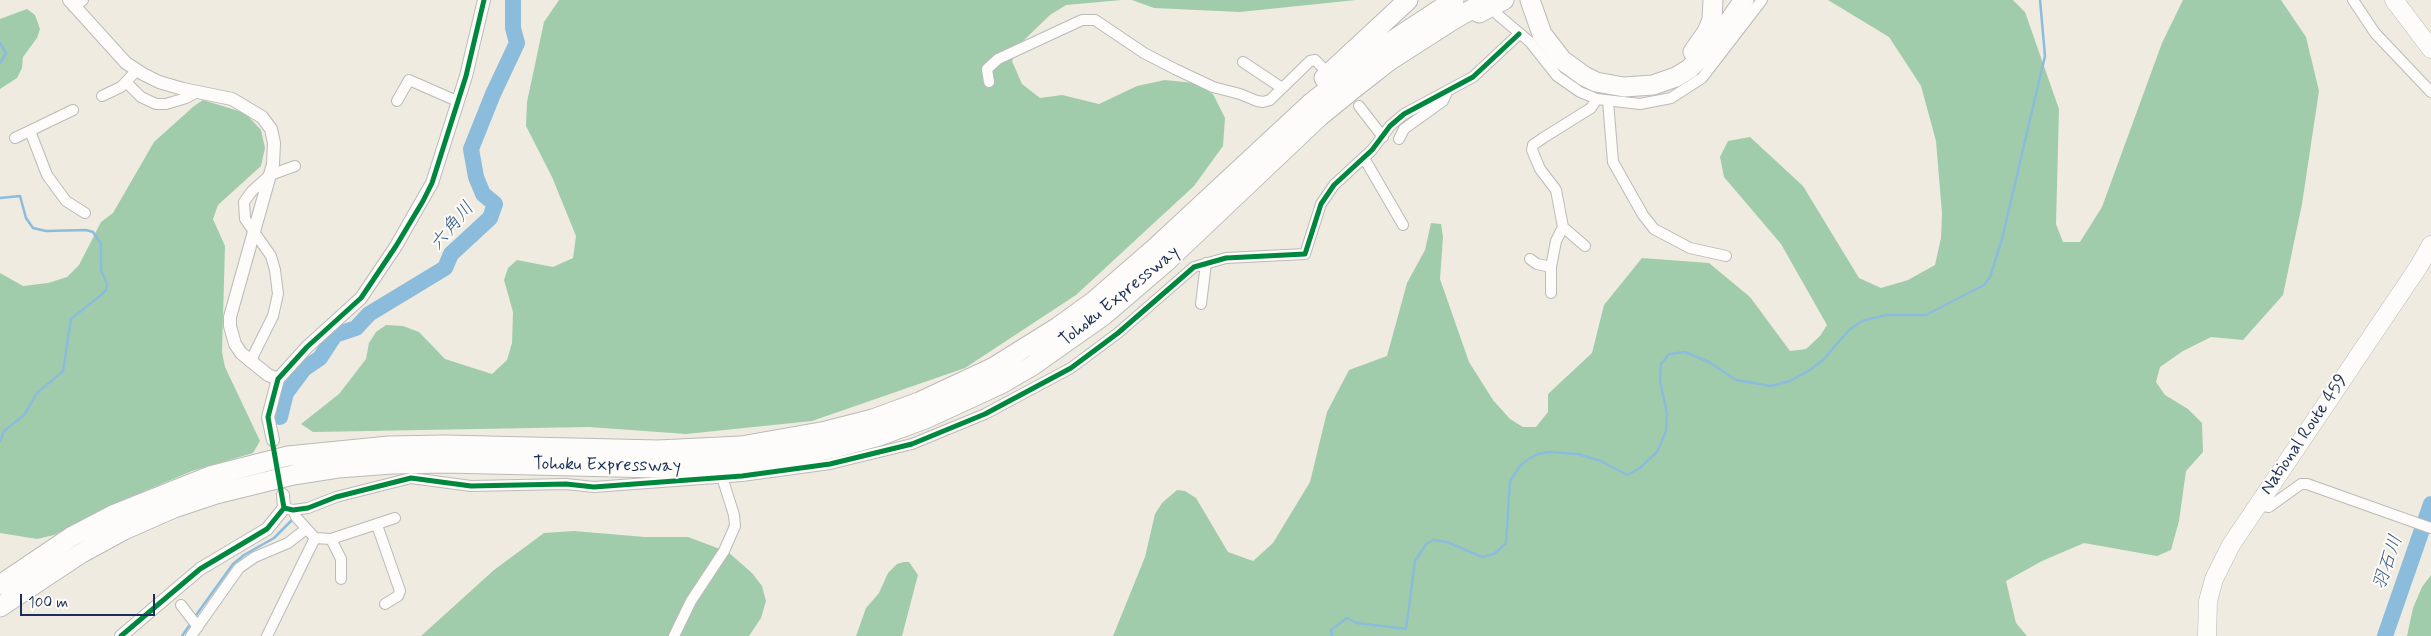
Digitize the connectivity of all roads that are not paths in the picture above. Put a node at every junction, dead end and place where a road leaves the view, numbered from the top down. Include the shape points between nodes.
1 (484, 0) edge
2 (1408, 0) edge
3 (1454, 0) edge
4 (1530, 0) edge
5 (1540, 0) edge
6 (1713, 0) edge
7 (1744, 0) edge
8 (1762, 0) edge
9 (2353, 0) edge
10 (2394, 0) edge
11 (75, 2) edge
12 (1497, 5) edge
13 (1519, 34) junction
14 (2431, 49) edge
15 (1243, 62) dead end
16 (1324, 69) dead end
17 (137, 70) junction
18 (126, 82) junction
19 (989, 82) dead end
20 (1282, 88) junction
21 (1448, 90) junction
22 (197, 92) junction
23 (2431, 92) edge
24 (102, 96) dead end
25 (1597, 99) junction
26 (457, 101) junction
27 (1608, 101) junction
28 (397, 102) dead end
29 (1359, 106) dead end
30 (73, 110) dead end
31 (30, 131) junction
32 (1383, 137) junction
33 (15, 138) dead end
34 (1399, 139) dead end
35 (1364, 158) junction
36 (294, 166) dead end
37 (270, 175) junction
38 (85, 214) dead end
39 (1403, 225) dead end
40 (1564, 227) junction
41 (254, 232) junction
42 (2431, 245) edge
43 (1585, 246) dead end
44 (1156, 248) junction
45 (1726, 256) dead end
46 (1530, 259) dead end
47 (1206, 263) junction
48 (1551, 267) junction
49 (1551, 293) dead end
50 (1201, 304) dead end
51 (250, 362) junction
52 (278, 379) junction
53 (273, 440) dead end
54 (722, 477) junction
55 (287, 504) junction
56 (2258, 505) junction
57 (395, 518) dead end
58 (377, 525) junction
59 (2425, 526) edge
60 (306, 529) junction
61 (315, 538) junction
62 (331, 539) junction
63 (341, 579) dead end
64 (0, 585) edge
65 (385, 604) dead end
66 (181, 605) dead end
67 (0, 608) edge
68 (194, 622) junction
69 (121, 636) edge
70 (191, 636) edge
71 (266, 636) edge
72 (674, 636) edge
73 (2207, 636) edge

1 - 26 street
2 - 44 highway via 1304,97
3 - 44 highway, Tohoku Expressway via 1378,50 1324,93
4 - 7 highway via 1542,34 1562,60 1596,82 1624,87 1653,85 1676,77 1689,68 1711,47
5 - 6 highway via 1547,24 1569,54 1595,70 1629,78 1658,74 1692,52 1708,32
8 - 27 street via 1710,70 1684,92 1654,103
9 - 23 street via 2375,33
10 - 14 highway
11 - 17 street via 126,63
12 - 13 street
12 - 67 highway, Tohoku Expressway via 1453,20 1389,61 1319,117 1166,262 1103,316 1000,384 925,419 831,449 745,464 659,468 392,464 293,475 216,494 124,530 80,554
13 - 21 street via 1473,77
13 - 25 street via 1530,42 1557,76
15 - 20 street
16 - 20 street via 1315,60 1310,61
17 - 18 street
17 - 22 street via 159,82
18 - 22 street via 142,97 156,104 166,104
18 - 24 street
19 - 20 street via 988,70 998,59 1082,20 1095,20 1144,53 1213,87 1263,102 1270,100
21 - 32 street via 1398,118
21 - 34 street via 1443,101 1404,129
22 - 37 street via 232,99 262,117 274,143
25 - 27 street
25 - 40 street via 1591,108 1534,145 1532,150 1540,169 1556,190
26 - 28 street via 409,80
26 - 52 street via 432,183 396,246 361,298 307,347
27 - 45 street via 1613,162 1632,198 1654,229 1690,248
29 - 32 street
30 - 31 street
31 - 33 street
31 - 38 street via 48,175 66,201
32 - 35 street
35 - 39 street
35 - 47 street via 1334,185 1321,204 1305,254 1226,258
36 - 37 street
37 - 41 street
37 - 41 street via 244,202 245,219
40 - 43 street
40 - 48 street via 1556,241
41 - 51 street via 230,317 235,344
41 - 51 street via 271,256 278,294 273,316
42 - 56 highway, National Route 459
44 - 64 highway, Tohoku Expressway via 1094,301 1022,351 954,387 873,418 784,440 707,448 435,445 288,456 210,476 116,514 71,537
46 - 48 street
47 - 50 street
47 - 54 street via 1184,274 1148,309 1071,368 985,414 912,444 871,455 830,464
48 - 49 street
51 - 52 street
52 - 53 street via 268,417
54 - 55 street via 594,487 566,484 470,486 411,478 308,508
54 - 72 street via 735,526 724,551 691,601
55 - 60 street
55 - 69 street via 266,529 200,569
56 - 59 street via 2269,507 2301,484 2308,484
56 - 73 highway, National Route 459 via 2231,545 2214,579 2208,602
57 - 58 street
58 - 62 street
58 - 65 street via 400,591
60 - 61 street
60 - 68 street via 288,543 240,568
61 - 62 street
61 - 71 street
62 - 63 street via 341,559
66 - 68 street
68 - 70 street

